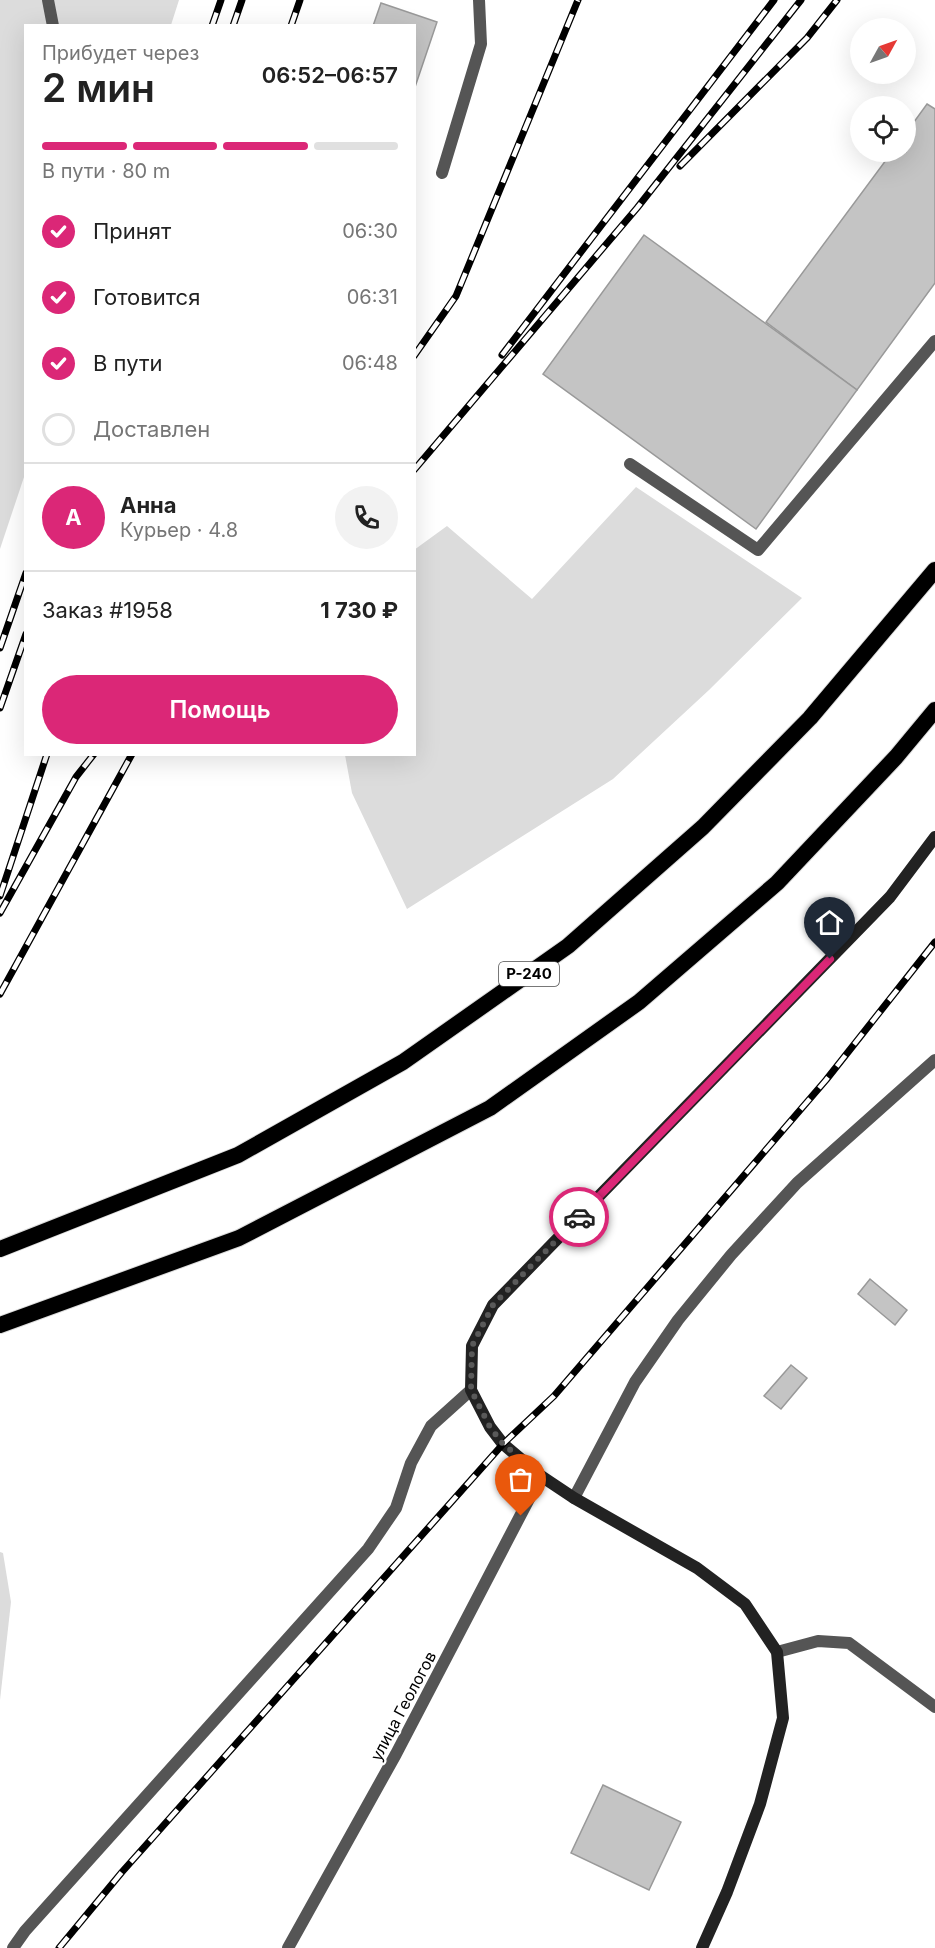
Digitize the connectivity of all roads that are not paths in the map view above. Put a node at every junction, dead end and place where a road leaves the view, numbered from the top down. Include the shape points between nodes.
1 (48, 0) edge
2 (478, 0) edge
3 (53, 24) edge
4 (442, 173) dead end
5 (935, 341) edge
6 (630, 464) dead end
7 (935, 570) edge
8 (935, 710) edge
9 (935, 837) edge
10 (935, 1060) edge
11 (0, 1249) edge
12 (0, 1325) edge
13 (471, 1390) junction
14 (542, 1476) junction
15 (574, 1498) junction
16 (777, 1652) junction
17 (935, 1707) edge
18 (13, 1948) edge
19 (288, 1948) edge
20 (702, 1948) edge

1 - 3 street
2 - 4 street via 481,45
5 - 6 street via 758,550
7 - 11 highway, Р-240 via 810,718 703,827 568,946 403,1062 238,1155
8 - 12 highway via 777,883 639,1002 490,1108 239,1238
9 - 13 main road via 890,897 493,1305 472,1346
10 - 15 street via 796,1183 731,1255 678,1320 635,1382
13 - 14 main road via 503,1444
13 - 18 street via 431,1426 411,1463 396,1508 368,1549
14 - 15 main road
14 - 19 street, улица Геологов via 396,1754
15 - 16 main road via 697,1568 745,1604
16 - 17 street via 818,1641 849,1643
16 - 20 main road via 783,1718 760,1804

